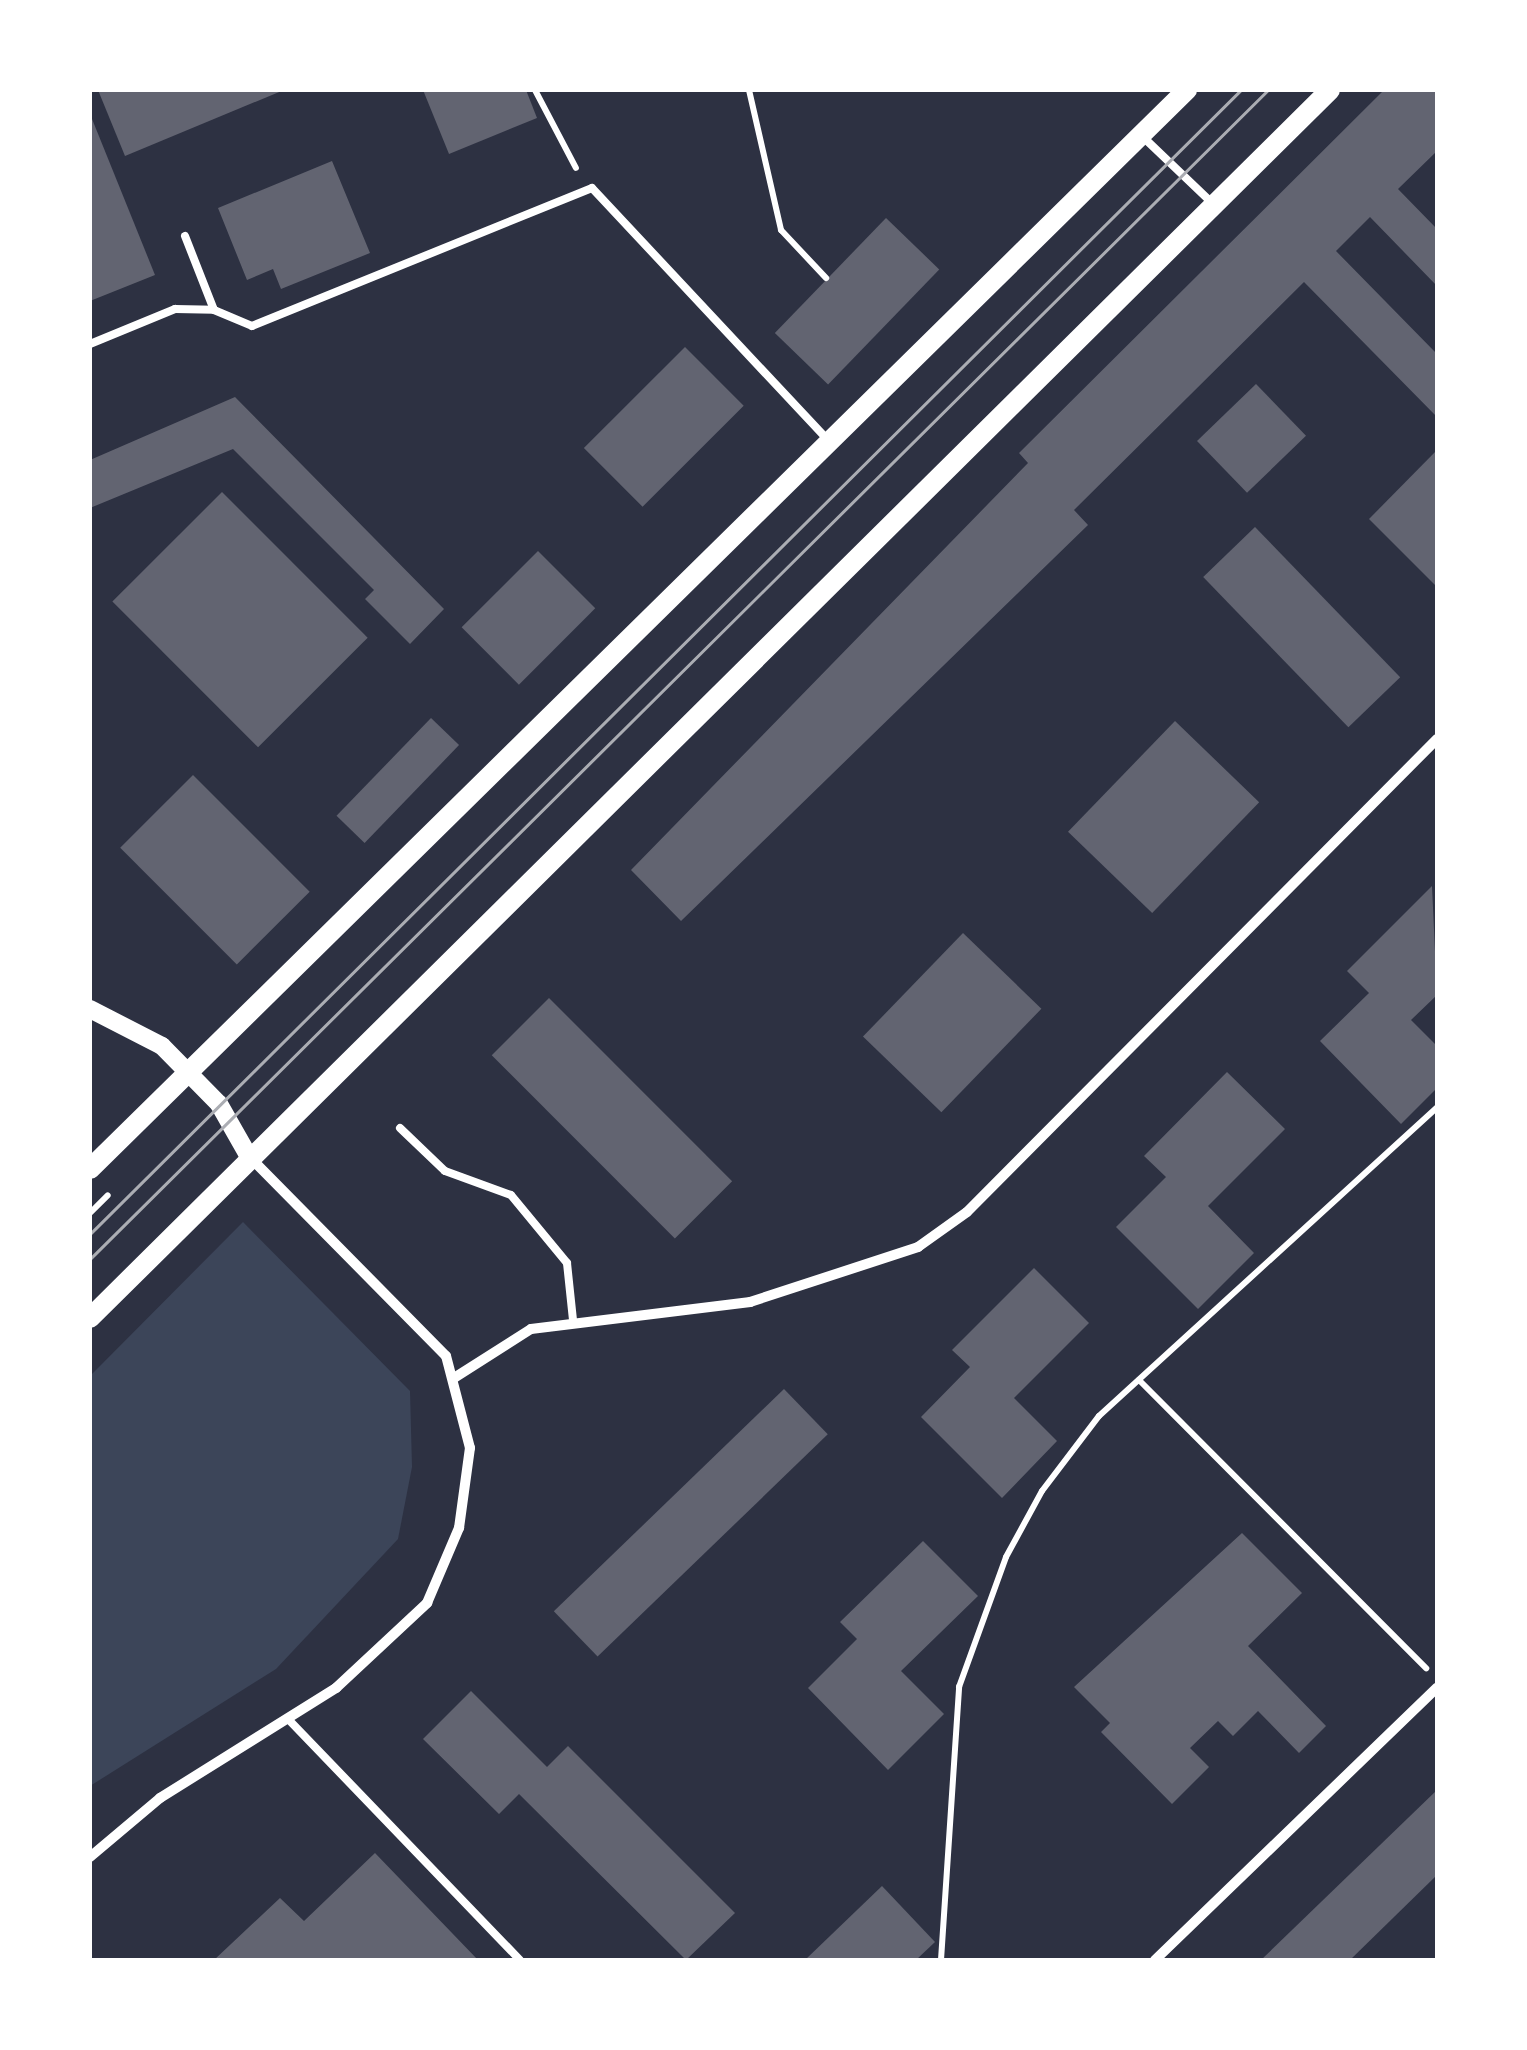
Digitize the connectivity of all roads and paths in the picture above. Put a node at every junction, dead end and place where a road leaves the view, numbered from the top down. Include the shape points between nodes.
1 (535, 90) edge
2 (749, 90) edge
3 (1187, 90) edge
4 (1330, 90) edge
5 (1142, 136) junction
6 (592, 188) junction
7 (1214, 205) junction
8 (185, 236) dead end
9 (826, 278) dead end
10 (214, 310) junction
11 (90, 344) edge
12 (833, 445) junction
13 (1437, 739) edge
14 (90, 1009) edge
15 (189, 1073) junction
16 (1437, 1107) edge
17 (400, 1128) dead end
18 (248, 1155) junction
19 (90, 1169) edge
20 (90, 1318) edge
21 (572, 1320) junction
22 (454, 1378) junction
23 (1139, 1380) junction
24 (1437, 1680) edge
25 (1437, 1688) edge
26 (290, 1720) junction
27 (90, 1857) edge
28 (520, 1960) edge
29 (941, 1960) edge
30 (1155, 1960) edge

1 - 6 path via 556,141
2 - 9 path via 781,230
3 - 5 main road
4 - 7 main road
5 - 7 lane
5 - 12 main road
6 - 10 lane via 252,326
6 - 12 lane
7 - 18 main road
8 - 10 lane
10 - 11 lane via 175,309
12 - 15 main road
13 - 21 street via 967,1212 918,1246 750,1302
14 - 15 street via 162,1046
15 - 18 street via 231,1119
15 - 19 main road
16 - 23 path
17 - 21 lane via 445,1171 511,1195 568,1264
18 - 20 main road
18 - 22 street via 430,1330
21 - 22 street via 511,1338
22 - 26 street via 470,1476 442,1578 336,1688
23 - 24 path
23 - 29 path via 1042,1491 968,1654 952,1722
25 - 30 street
26 - 27 street via 160,1798
26 - 28 lane

